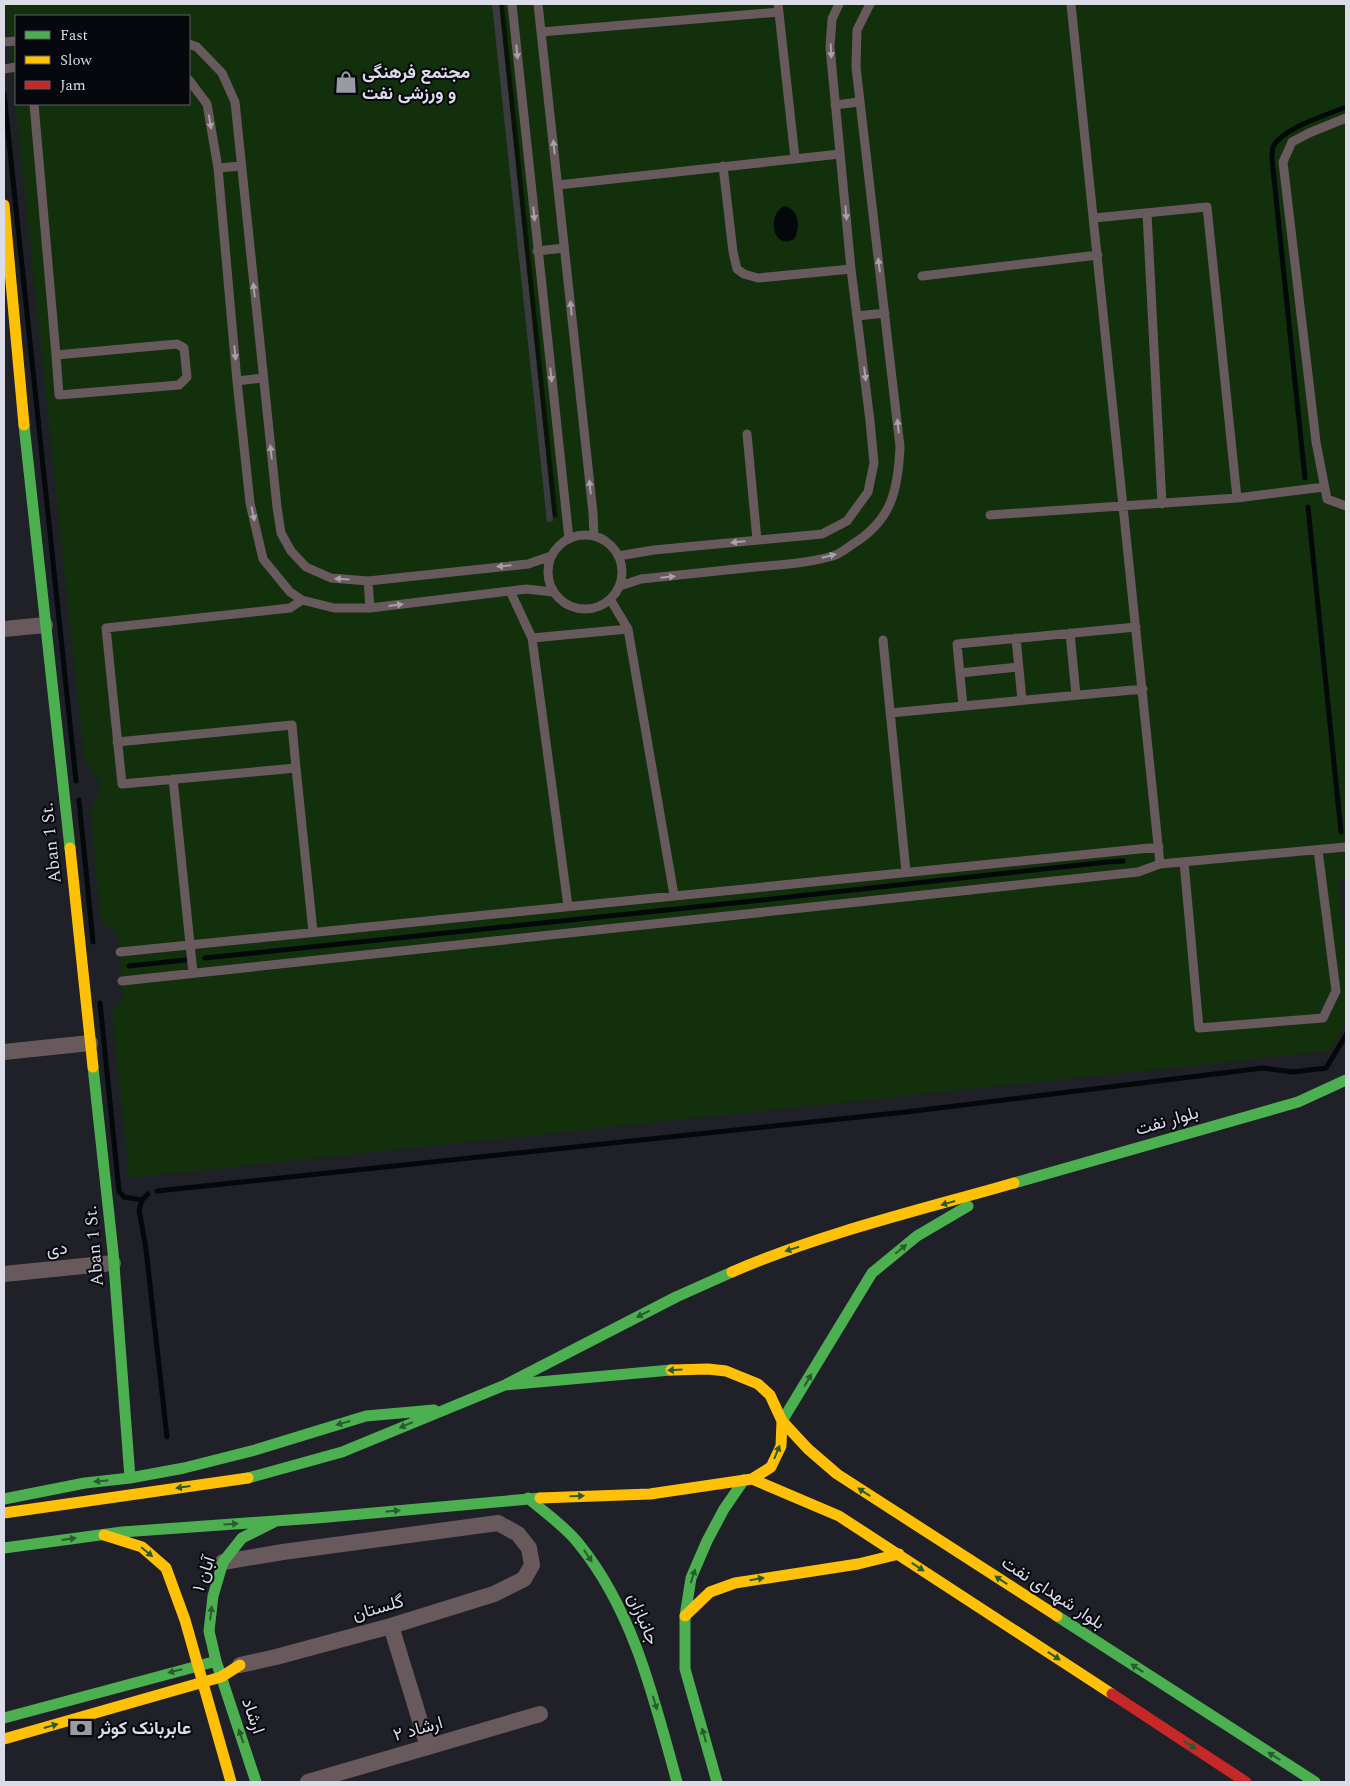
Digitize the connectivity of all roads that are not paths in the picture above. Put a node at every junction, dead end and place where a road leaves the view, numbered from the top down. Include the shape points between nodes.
1 (512, 4) edge
2 (538, 4) edge
3 (839, 4) edge
4 (870, 4) edge
5 (1071, 4) edge
6 (778, 8) edge
7 (541, 32) junction
8 (190, 44) edge
9 (190, 81) edge
10 (859, 102) junction
11 (34, 105) edge
12 (836, 105) junction
13 (1346, 118) edge
14 (840, 154) junction
15 (795, 158) junction
16 (241, 166) junction
17 (723, 166) junction
18 (218, 168) junction
19 (558, 185) junction
20 (4, 205) edge
21 (1147, 213) junction
22 (1094, 218) junction
23 (564, 248) junction
24 (538, 251) junction
25 (1098, 255) junction
26 (851, 269) junction
27 (922, 276) dead end
28 (885, 313) junction
29 (857, 316) junction
30 (56, 355) junction
31 (263, 378) junction
32 (238, 381) junction
33 (747, 434) dead end
34 (1324, 487) junction
35 (1237, 498) junction
36 (1162, 504) junction
37 (1124, 506) junction
38 (1346, 506) edge
39 (990, 514) dead end
40 (594, 536) junction
41 (569, 538) junction
42 (757, 540) junction
43 (551, 556) junction
44 (618, 556) junction
45 (368, 580) junction
46 (620, 586) junction
47 (510, 591) junction
48 (553, 592) junction
49 (610, 599) junction
50 (302, 600) junction
51 (370, 608) junction
52 (45, 625) junction
53 (1136, 627) junction
54 (4, 629) edge
55 (628, 629) junction
56 (1070, 633) junction
57 (532, 638) junction
58 (1016, 638) junction
59 (883, 640) dead end
60 (1019, 666) junction
61 (960, 673) junction
62 (1143, 689) junction
63 (1076, 695) junction
64 (1022, 700) junction
65 (963, 706) junction
66 (890, 713) junction
67 (117, 742) junction
68 (296, 768) junction
69 (173, 779) junction
70 (1159, 847) junction
71 (1346, 847) edge
72 (1318, 850) junction
73 (1184, 862) junction
74 (1160, 864) junction
75 (906, 872) junction
76 (674, 895) junction
77 (568, 906) junction
78 (313, 932) junction
79 (190, 945) junction
80 (120, 952) dead end
81 (193, 974) junction
82 (122, 981) dead end
83 (90, 1043) junction
84 (4, 1052) edge
85 (1346, 1080) edge
86 (995, 1190) junction
87 (113, 1263) junction
88 (4, 1274) edge
89 (505, 1385) junction
90 (443, 1410) junction
91 (782, 1421) junction
92 (130, 1478) junction
93 (748, 1480) junction
94 (4, 1498) edge
95 (528, 1498) junction
96 (4, 1513) edge
97 (275, 1521) junction
98 (103, 1534) junction
99 (36, 1543) junction
100 (4, 1548) edge
101 (899, 1554) junction
102 (4, 1556) edge
103 (223, 1562) junction
104 (684, 1616) junction
105 (391, 1626) junction
106 (216, 1661) junction
107 (240, 1665) junction
108 (198, 1666) junction
109 (221, 1677) junction
110 (202, 1682) junction
111 (540, 1714) dead end
112 (4, 1718) edge
113 (4, 1739) edge
114 (428, 1747) junction
115 (231, 1782) edge
116 (256, 1782) edge
117 (308, 1782) edge
118 (677, 1782) edge
119 (717, 1782) edge
120 (1246, 1782) edge
121 (1315, 1782) edge

1 -> 24 lane
2 - 7 lane
3 -> 12 lane via 832,19 830,47
4 - 10 lane via 858,30 856,67
5 - 22 lane
6 - 7 lane
6 - 15 lane
19 -> 7 lane
8 - 16 lane via 222,73 235,102
9 -> 18 lane via 207,104
10 - 12 lane
28 -> 10 lane
11 - 30 lane
12 - 14 lane
13 - 34 lane via 1292,142 1283,162
14 - 15 lane
14 -> 26 lane
15 - 17 lane
16 - 18 lane
31 -> 16 lane
17 - 19 lane
17 - 26 lane via 733,252 738,269 744,274 758,278
18 -> 32 lane
19 - 23 lane
20 - 52 street, Aban 1 St.
21 - 22 lane
21 - 35 lane via 1208,207
21 - 36 lane
22 - 25 lane
23 - 24 lane
40 -> 23 lane
24 -> 41 lane
25 - 27 lane
25 - 37 lane
26 - 29 lane
28 - 29 lane
46 -> 28 lane via 642,579 800,562 835,555 859,540 876,524 889,507 896,488 900,447
29 -> 42 lane via 874,463 868,492 847,521 822,534
30 - 30 lane via 59,395 179,385 187,377 184,348 177,344
31 - 32 lane
45 -> 31 lane via 331,578 306,567 291,552 281,533
32 -> 50 lane via 250,502 263,559 290,592
33 - 42 lane
34 - 35 lane
34 - 38 lane via 1327,499
35 - 36 lane
36 - 37 lane
37 - 39 lane
37 - 53 lane
40 - 41 lane
40 - 44 lane via 606,541
41 - 43 lane
42 -> 44 lane
43 -> 45 lane via 528,564
43 - 48 lane via 548,581
44 - 46 lane via 622,574
45 - 51 lane
46 - 49 lane
47 - 48 lane
51 -> 47 lane
47 - 57 lane
48 - 49 lane via 561,601 582,610 594,609
49 - 55 lane
50 - 51 lane via 334,608
50 - 67 lane via 290,608 106,628
52 - 54 street
52 - 83 street, Aban 1 St.
53 - 56 lane
53 - 62 lane
55 - 57 lane
55 - 76 lane
56 - 58 lane
56 - 63 lane
57 - 77 lane
58 - 60 lane
58 - 61 lane via 957,644
59 - 66 lane
60 - 61 lane
60 - 64 lane
61 - 65 lane
62 - 63 lane
62 - 70 lane
63 - 64 lane
64 - 65 lane
65 - 66 lane
66 - 75 lane
67 - 68 lane via 292,725
67 - 69 lane via 122,784
68 - 69 lane
68 - 78 lane
69 - 79 lane
70 - 74 lane
70 - 75 lane
71 - 72 lane
72 - 73 lane
72 - 73 lane via 1336,990 1323,1018 1199,1028
73 - 74 lane
74 - 81 lane via 1138,872
75 - 76 lane
76 - 77 lane
77 - 78 lane
78 - 79 lane
79 - 80 lane
79 - 81 lane
81 - 82 lane
83 - 84 street
83 - 87 street, Aban 1 St.
85 - 86 street, بلوار نفت via 1298,1102
86 -> 89 street via 863,1226 762,1259 676,1297
91 -> 86 street via 872,1273 917,1236
87 - 88 street, دی
87 - 92 street, Aban 1 St.
89 - 90 street
91 -> 89 street via 770,1395 758,1384 726,1371 679,1369
90 -> 92 street via 366,1416 255,1450
90 -> 96 street via 342,1452 252,1477
93 -> 91 street via 771,1467 780,1446
121 -> 91 street, بلوار شهدای نفت via 851,1484 819,1461
92 -> 94 street
95 -> 93 street via 650,1494
93 - 101 street via 839,1516
104 -> 93 street, جانبازان via 691,1578 703,1550 724,1509
97 -> 95 street
95 -> 118 street, جانبازان via 579,1542 610,1588 631,1630
98 -> 97 street
97 - 103 street, آبان ۱ via 242,1538
99 -> 98 street
98 -> 108 street via 142,1546 166,1568
99 - 100 street
99 - 102 street
104 -> 101 street via 710,1592 735,1583 858,1564
101 -> 120 street
103 - 105 street, گلستان via 498,1523 518,1534 530,1548 532,1565 524,1578 494,1594
106 -> 103 street, آبان ۱ via 208,1631 213,1596
119 -> 104 street, جانبازان via 685,1669
105 - 107 street, گلستان
105 - 114 street
106 - 107 street, گلستان
106 - 108 street, گلستان
106 - 109 street, ارشاد
107 - 109 street, گلستان
108 - 110 street
108 -> 112 street, گلستان
109 - 110 street, گلستان
116 -> 109 street, ارشاد
113 -> 110 street, گلستان
110 - 115 street
111 - 114 street, ارشاد ۲
114 - 117 street, ارشاد ۲

